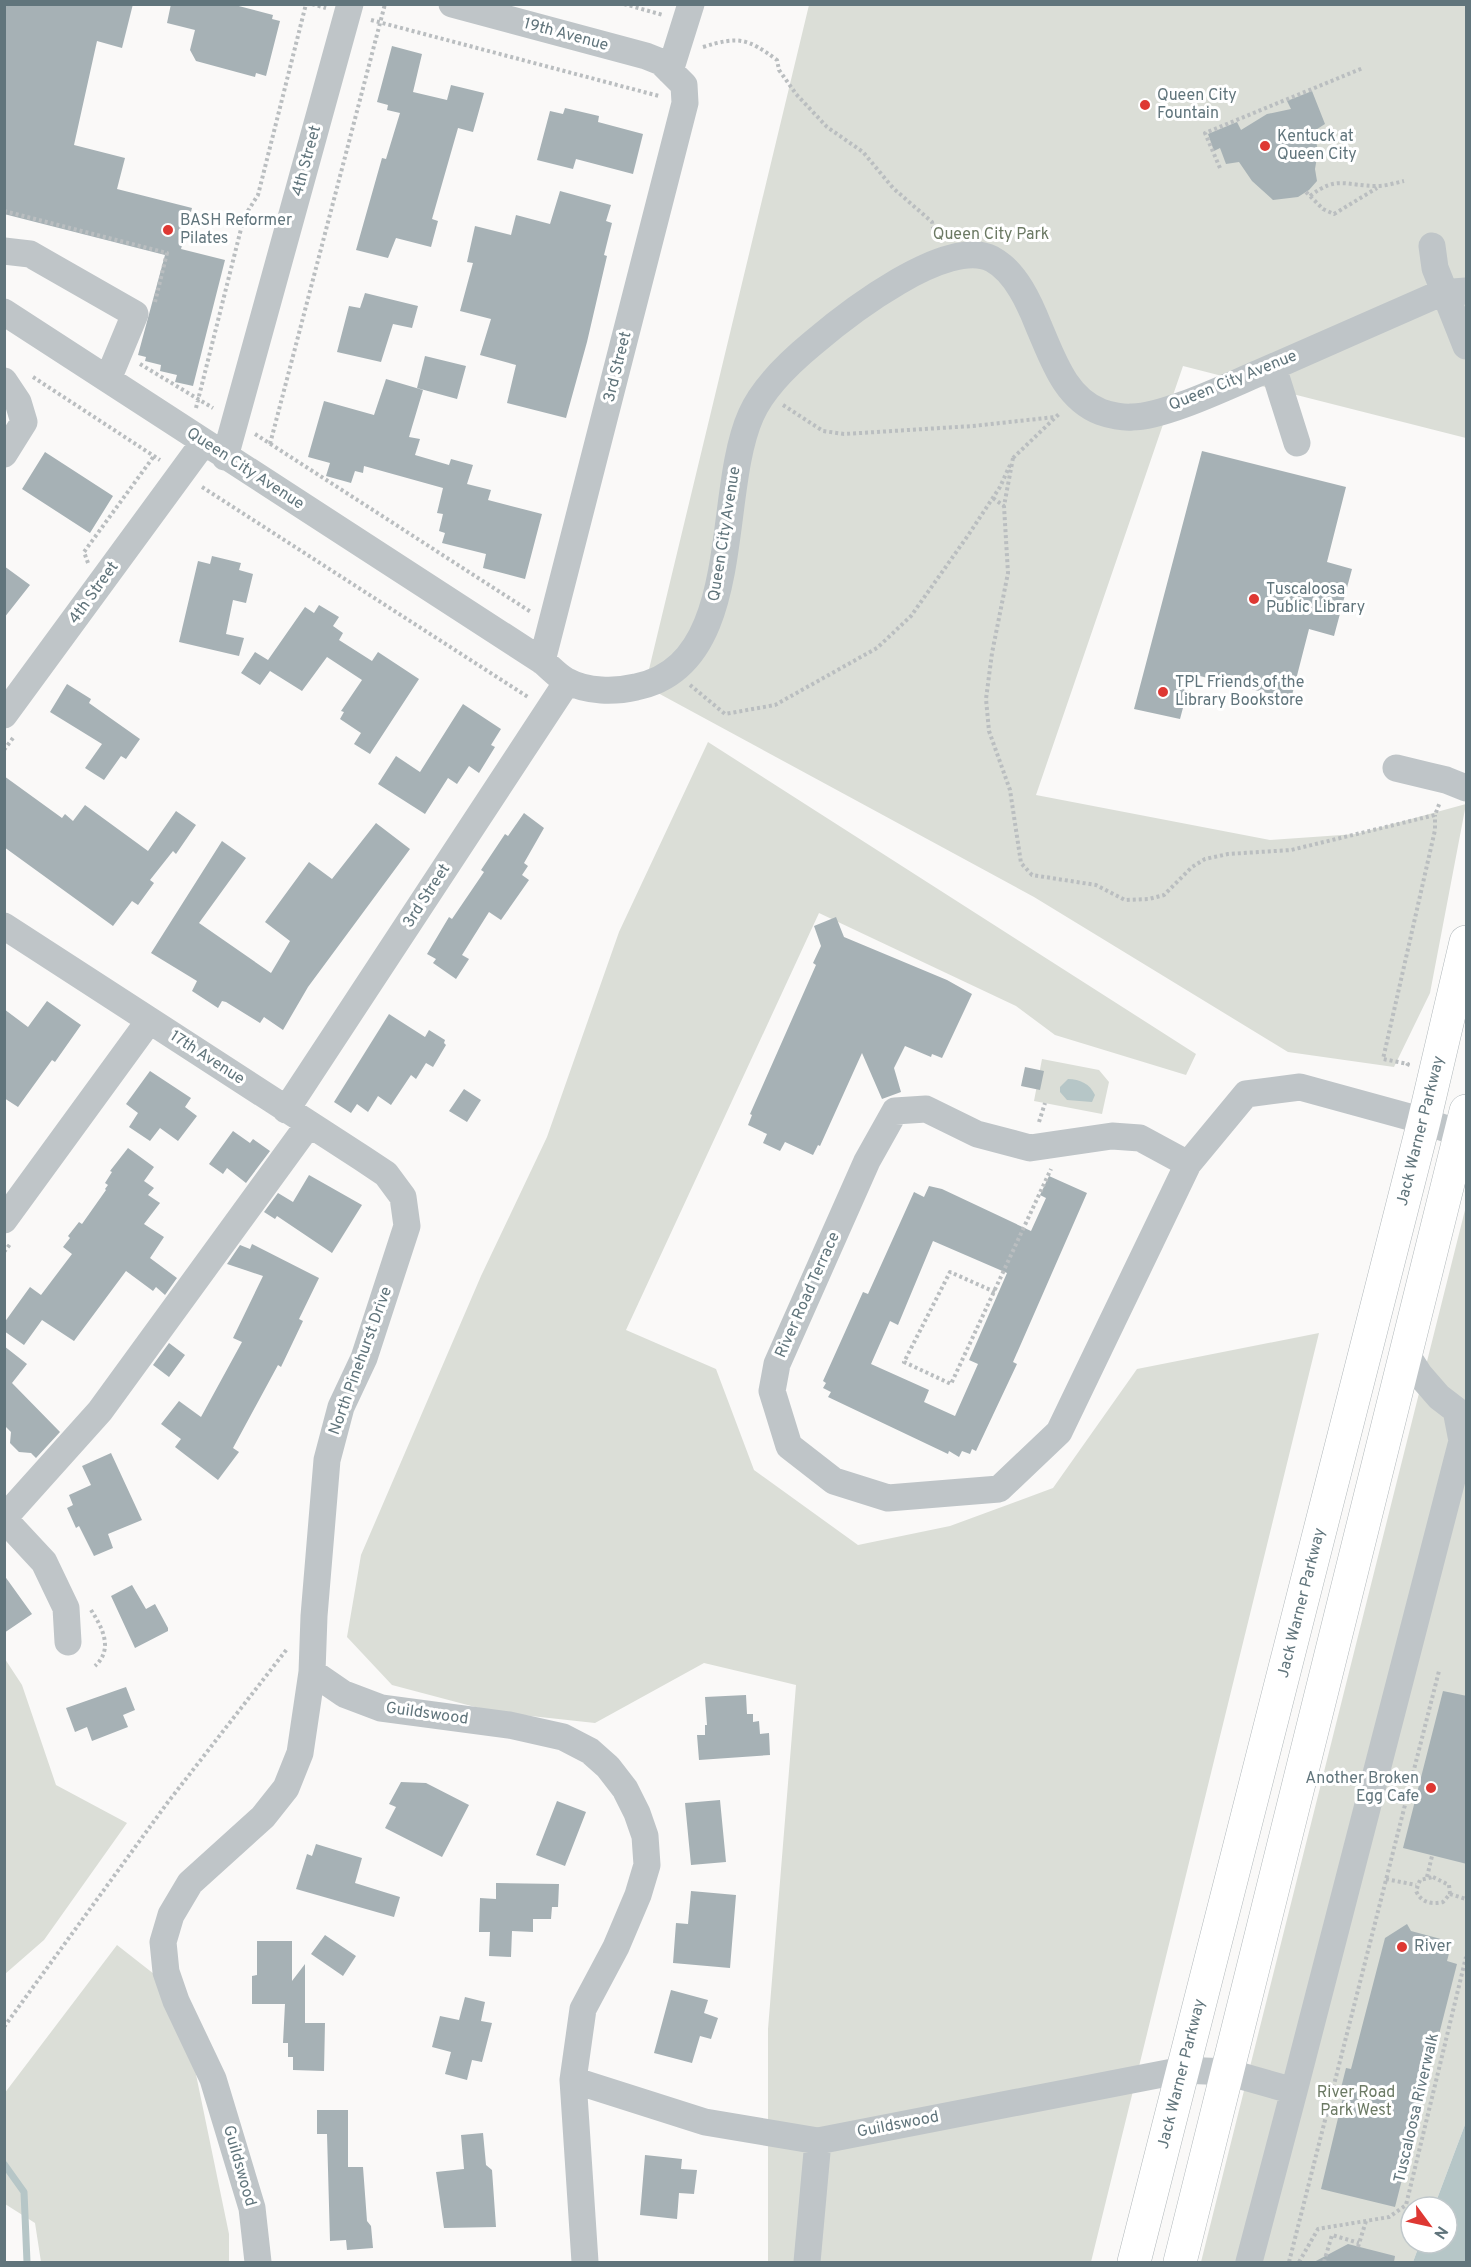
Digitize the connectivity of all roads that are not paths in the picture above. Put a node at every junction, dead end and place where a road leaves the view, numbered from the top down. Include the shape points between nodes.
1 (452, 4) edge
2 (349, 9) edge
3 (689, 13) edge
4 (673, 82) junction
5 (1432, 246) dead end
6 (4, 251) edge
7 (1456, 292) edge
8 (5, 314) edge
9 (1467, 346) edge
10 (1273, 367) junction
11 (14, 376) edge
12 (108, 379) junction
13 (1297, 443) dead end
14 (207, 444) junction
15 (4, 454) edge
16 (544, 648) junction
17 (567, 682) junction
18 (4, 715) edge
19 (1396, 768) dead end
20 (1455, 790) edge
21 (4, 926) edge
22 (1467, 942) edge
23 (150, 1021) junction
24 (286, 1110) junction
25 (1424, 1121) junction
26 (1465, 1124) edge
27 (309, 1125) junction
28 (1188, 1164) junction
29 (403, 1197) joint
30 (4, 1220) edge
31 (1406, 1352) junction
32 (1439, 1397) junction
33 (1392, 1407) junction
34 (4, 1518) edge
35 (68, 1642) dead end
36 (312, 1672) junction
37 (1183, 2070) junction
38 (1227, 2072) junction
39 (573, 2080) junction
40 (1294, 2091) junction
41 (819, 2141) junction
42 (258, 2262) edge
43 (585, 2262) edge
44 (807, 2262) edge
45 (1134, 2262) edge
46 (1180, 2262) edge
47 (1250, 2262) edge

1 - 4 street, 19th Avenue via 645,56 661,62
2 - 14 street, 4th Street via 235,422
3 - 4 street, 3rd Street
4 - 16 street, 3rd Street via 682,114
5 - 7 street via 1435,268
6 - 12 street via 30,254 135,314
7 - 9 street
7 - 10 street, Queen City Avenue
8 - 12 street, Queen City Avenue
10 - 13 street
10 - 17 street, Queen City Avenue via 1215,392 1133,418 1101,413 1076,398 1054,363 1026,296 1010,275 994,260 980,255 940,260 891,287 813,343 764,394 751,415 735,467 716,598 709,624 694,651 674,671 645,686 611,691
11 - 15 street via 24,422
12 - 14 street, Queen City Avenue
14 - 16 street, Queen City Avenue
14 - 18 street, 4th Street
16 - 17 street, Queen City Avenue
17 - 24 street, 3rd Street
19 - 20 street via 1446,780
21 - 23 street, 17th Avenue
22 - 25 main road, Jack Warner Parkway
23 - 24 street, 17th Avenue
23 - 30 street
24 - 27 street, 17th Avenue
25 - 26 street, River Road Terrace
25 - 28 street, River Road Terrace via 1300,1087 1246,1094
25 - 37 main road, Jack Warner Parkway
26 - 31 main road
27 - 29 street, 17th Avenue via 386,1174
27 - 34 street via 100,1411
28 - 28 street, River Road Terrace via 1140,1138 1112,1136 1030,1148 977,1134 926,1109 896,1111 867,1161 777,1364 772,1392 789,1446 834,1481 888,1498 999,1489 1059,1432
29 - 36 street, North Pinehurst Drive via 407,1226 400,1253 364,1359 340,1407 327,1460
31 - 32 street
31 - 33 main road
32 - 33 street
32 - 40 street via 1456,1410 1462,1441
33 - 38 main road
34 - 35 street via 44,1562 66,1608
36 - 39 street, Guildswood via 345,1694 381,1708 509,1725 563,1737 590,1751 625,1789 645,1836 647,1865 616,1947 583,2010
36 - 42 street, Guildswood via 300,1753 286,1788 263,1817 190,1883 171,1915 163,1942 172,1991 213,2079 252,2208
37 - 38 street, Guildswood
37 - 41 street, Guildswood
37 - 45 main road, Jack Warner Parkway
38 - 40 street, Guildswood
38 - 46 main road
39 - 41 street, Guildswood via 705,2122
39 - 43 street, Guildswood
40 - 47 street
41 - 44 street

